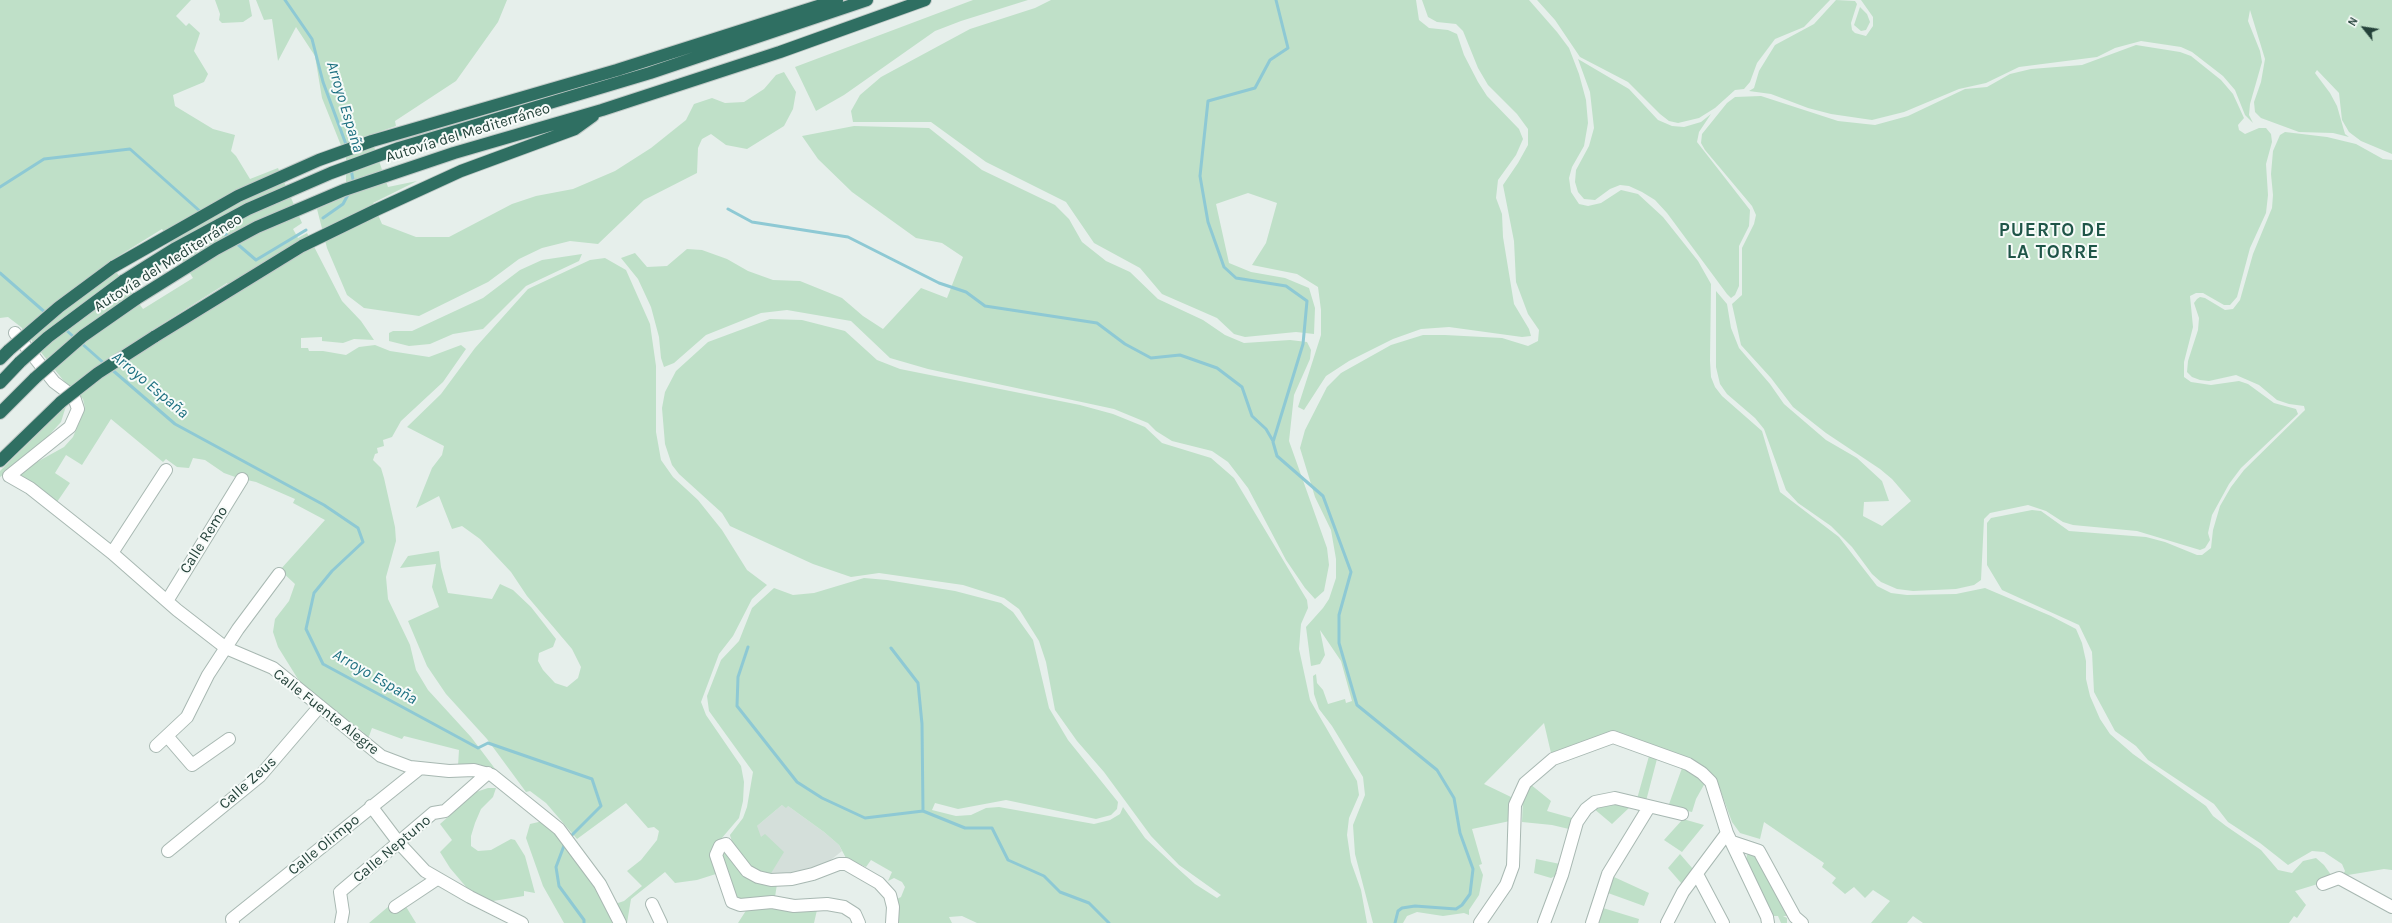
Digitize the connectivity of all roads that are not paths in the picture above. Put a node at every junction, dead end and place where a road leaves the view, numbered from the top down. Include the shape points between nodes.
1 (838, 0) edge
2 (867, 0) edge
3 (925, 0) edge
4 (602, 110) junction
5 (15, 333) dead end
6 (0, 359) edge
7 (0, 383) edge
8 (0, 413) edge
9 (0, 461) edge
10 (166, 470) dead end
11 (242, 479) dead end
12 (112, 553) junction
13 (280, 574) dead end
14 (167, 601) junction
15 (226, 648) junction
16 (320, 706) junction
17 (167, 736) junction
18 (229, 739) dead end
19 (156, 746) dead end
20 (419, 768) junction
21 (488, 773) junction
22 (371, 806) junction
23 (1649, 807) junction
24 (1682, 814) dead end
25 (1730, 837) junction
26 (399, 843) junction
27 (168, 851) dead end
28 (1697, 874) junction
29 (438, 879) junction
30 (2323, 884) dead end
31 (652, 904) dead end
32 (395, 907) dead end
33 (2392, 907) edge
34 (233, 923) edge
35 (341, 923) edge
36 (522, 923) edge
37 (620, 923) edge
38 (661, 923) edge
39 (859, 923) edge
40 (892, 923) edge
41 (1480, 923) edge
42 (1544, 923) edge
43 (1592, 923) edge
44 (1667, 923) edge
45 (1723, 923) edge
46 (1768, 923) edge
47 (1802, 923) edge

1 - 6 highway, bridge via 617,70 372,140 276,178 165,235 113,267 59,307
2 - 7 highway, Autovía del Mediterráneo, bridge via 650,73 377,155 290,189 174,249 123,281 48,337
3 - 4 highway, Autovía del Mediterráneo via 780,52
4 - 8 highway, Autovía del Mediterráneo, bridge via 384,176 344,190 258,227 136,299 83,336
4 - 9 highway, bridge via 575,129 461,172 302,246 98,373 61,402
5 - 12 street, Calle Fuente Alegre via 54,382 74,397 78,409 70,427 9,476 30,488
10 - 12 street
11 - 14 street, Calle Remo
12 - 14 street, Calle Fuente Alegre
13 - 15 street
14 - 15 street, Calle Fuente Alegre
15 - 16 street, Calle Fuente Alegre via 273,668
15 - 17 street via 208,675 187,717
16 - 20 street, Calle Fuente Alegre via 381,756
16 - 27 street, Calle Zeus via 260,776
17 - 18 street via 192,765
17 - 19 street
20 - 21 street, Calle Fuente Alegre
20 - 22 street, Calle Olimpo
21 - 26 street, Calle Neptuno via 445,811 433,813
21 - 37 street, Calle Fuente Alegre via 560,829 600,884
22 - 26 street
22 - 34 street, Calle Olimpo via 232,920
23 - 24 street
23 - 42 street via 1615,798 1595,802 1586,809 1577,822 1562,876
23 - 43 street via 1608,874
25 - 28 street
25 - 41 street via 1714,789 1702,773 1688,764 1619,738 1608,738 1553,759 1525,783 1515,805 1513,866 1506,885
25 - 46 street
25 - 47 street via 1759,851 1795,917
26 - 29 street via 425,872
26 - 35 street, Calle Neptuno via 340,892 343,912
28 - 44 street via 1683,892
28 - 45 street
29 - 32 street
29 - 36 street
30 - 33 street via 2339,878
31 - 38 street
39 - 40 street via 855,914 844,907 827,904 794,906 772,902 740,905 732,902 716,855 720,846 726,844 747,871 771,880 792,879 846,864 879,883 890,895 893,907

